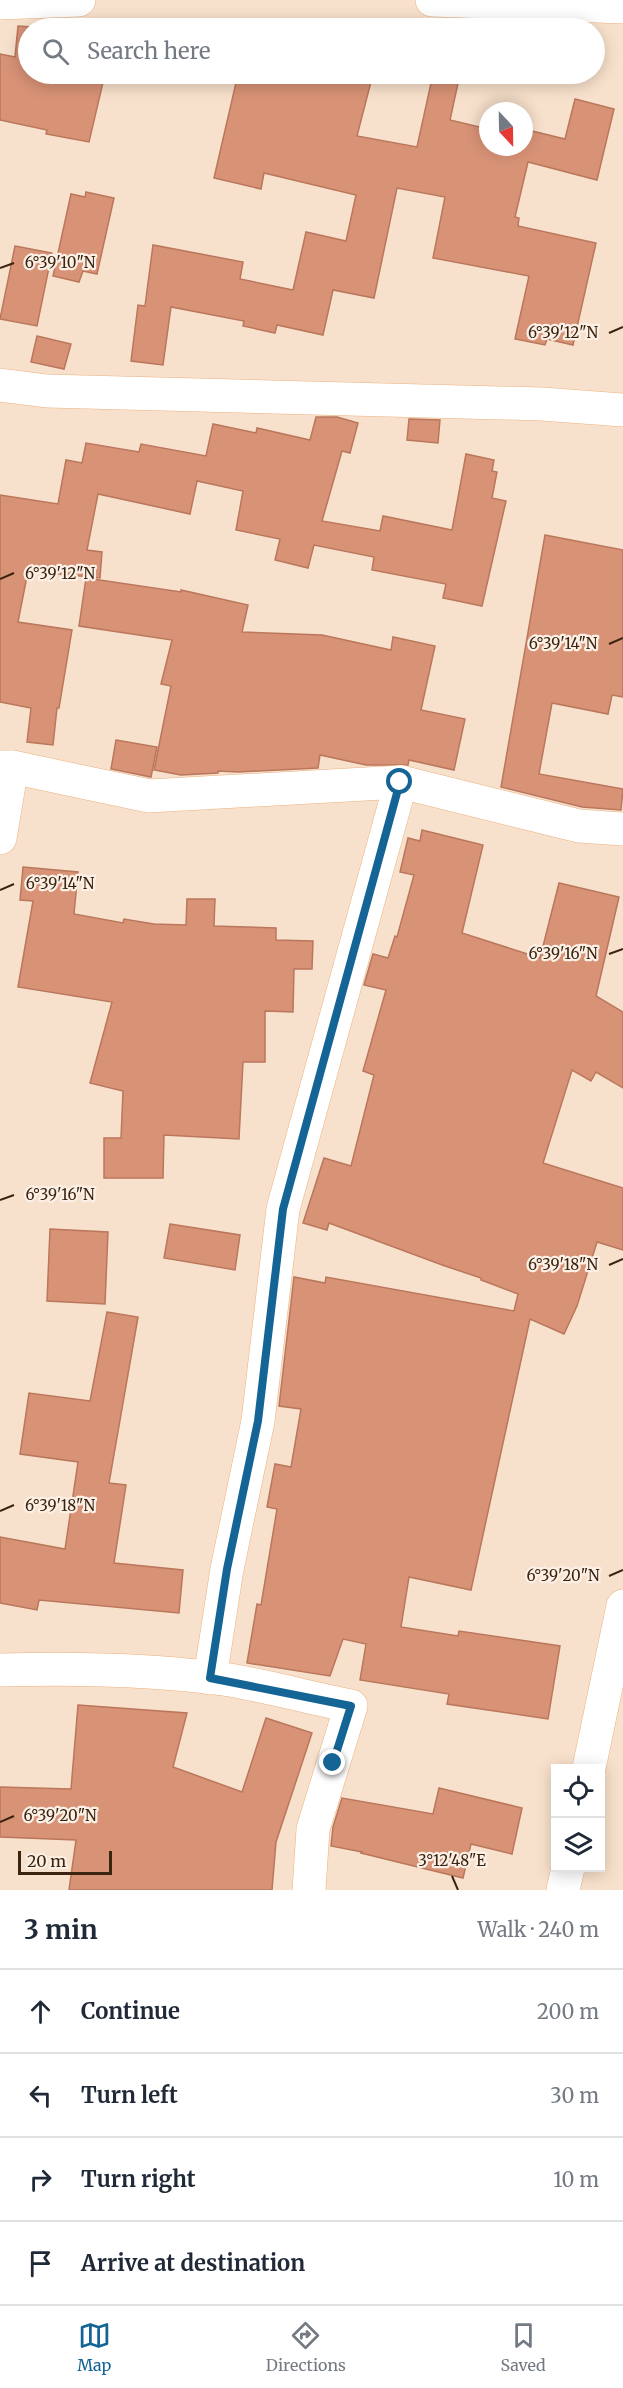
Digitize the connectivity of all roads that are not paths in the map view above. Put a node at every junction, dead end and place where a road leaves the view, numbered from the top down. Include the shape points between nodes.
1 (79, 0) edge
2 (432, 0) edge
3 (0, 3) edge
4 (619, 5) edge
5 (0, 385) edge
6 (623, 410) edge
7 (6, 767) edge
8 (400, 782) junction
9 (623, 829) edge
10 (0, 838) edge
11 (622, 1613) edge
12 (0, 1670) edge
13 (210, 1678) junction
14 (590, 1764) edge
15 (567, 1872) edge
16 (309, 1890) edge
17 (563, 1890) edge

1 - 3 street
2 - 4 street
5 - 6 street via 47,391
7 - 8 street via 149,796
7 - 10 street
8 - 9 street via 579,826
8 - 13 street via 283,1209 258,1421 227,1569
11 - 14 street
12 - 13 street via 54,1668
13 - 16 street via 351,1706 313,1829
15 - 17 street

